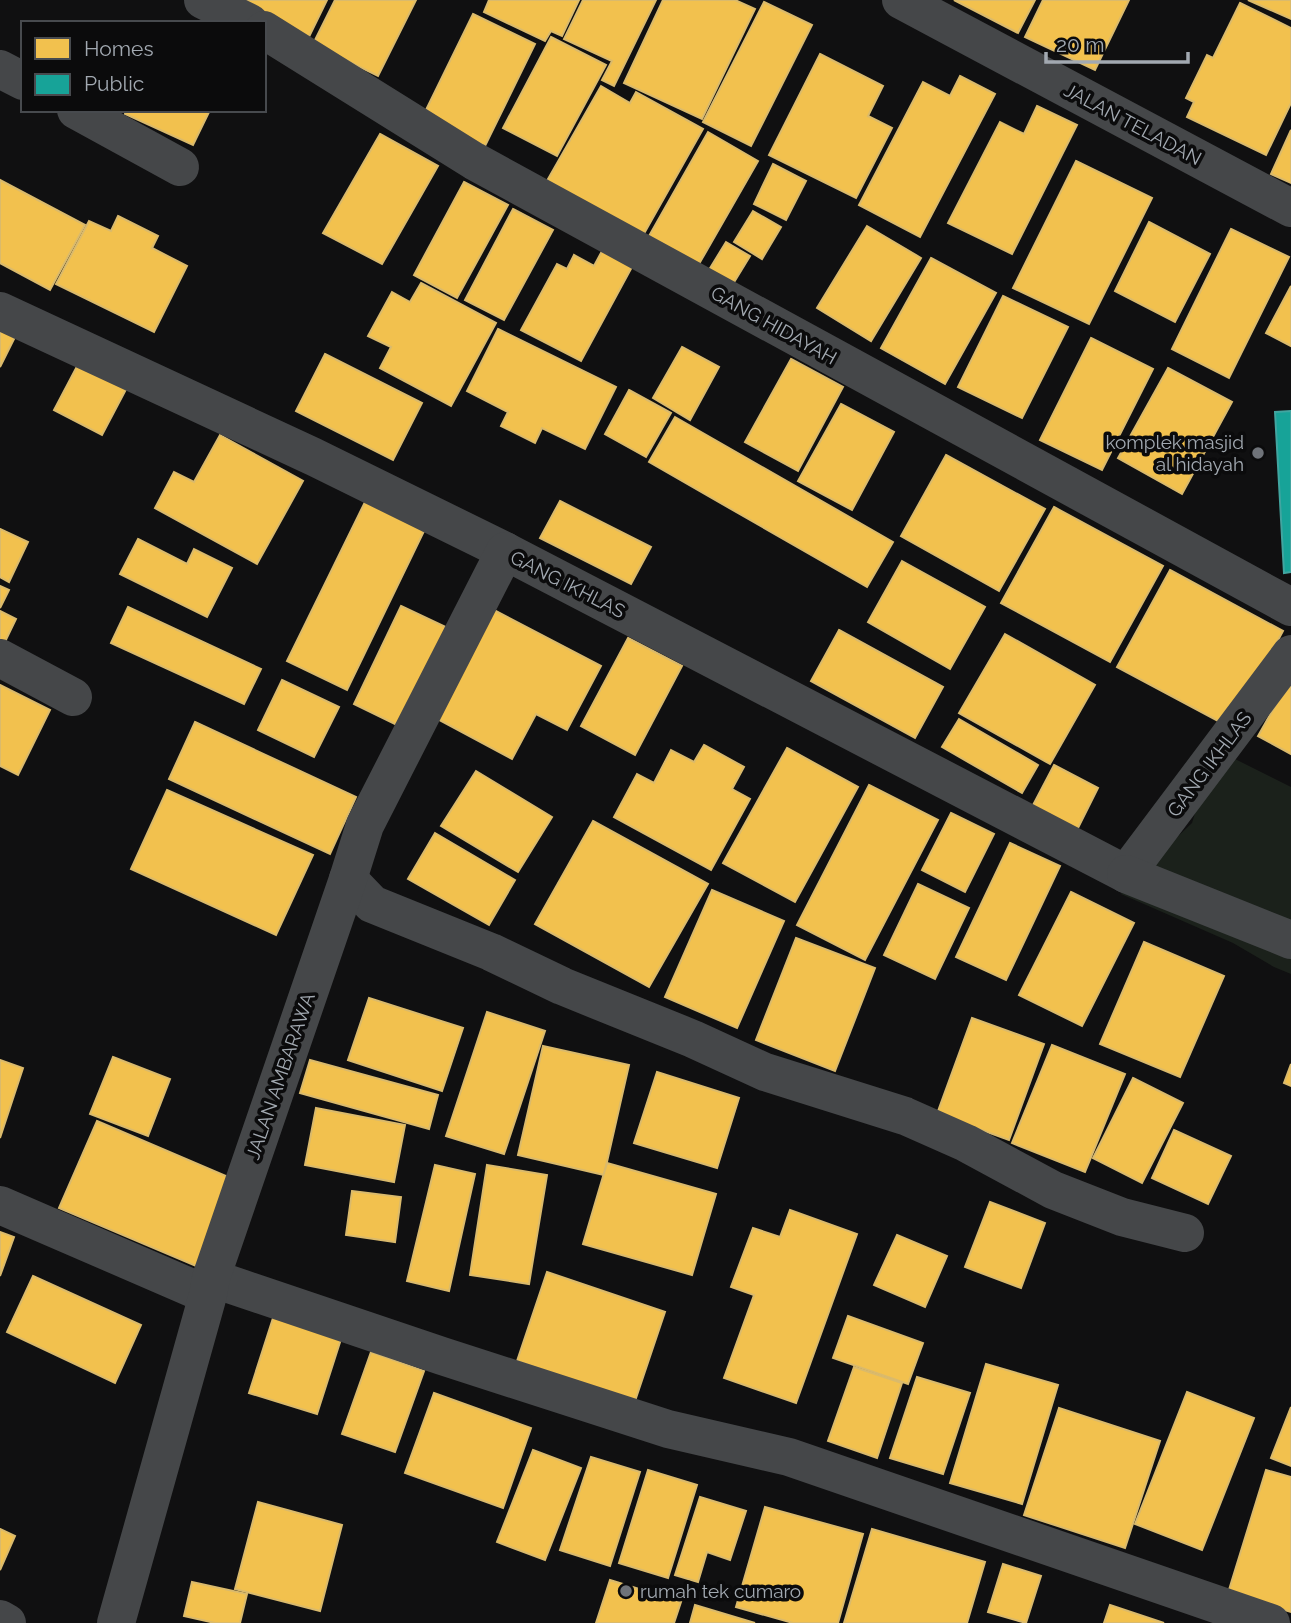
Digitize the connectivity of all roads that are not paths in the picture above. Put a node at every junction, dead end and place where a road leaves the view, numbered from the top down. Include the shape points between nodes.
1 (203, 0) edge
2 (901, 0) edge
3 (246, 21) edge
4 (266, 31) edge
5 (0, 69) edge
6 (21, 80) edge
7 (80, 112) edge
8 (180, 167) dead end
9 (1291, 208) edge
10 (0, 311) edge
11 (505, 551) junction
12 (1291, 607) edge
13 (1291, 654) edge
14 (0, 658) edge
15 (73, 697) dead end
16 (1126, 874) junction
17 (348, 879) junction
18 (1291, 940) edge
19 (0, 1205) edge
20 (1185, 1233) dead end
21 (209, 1286) junction
22 (0, 1619) edge
23 (7, 1623) edge
24 (116, 1623) edge
25 (1271, 1623) edge

1 - 3 street
2 - 9 street, JALAN TELADAN
4 - 12 street, GANG HIDAYAH via 474,161
5 - 6 street
7 - 8 street
10 - 11 street, GANG IKHLAS
11 - 16 street, GANG IKHLAS
11 - 17 street, JALAN AMBARAWA via 365,825
13 - 16 street, GANG IKHLAS
14 - 15 street
16 - 18 street, GANG IKHLAS
17 - 20 street via 372,904 491,951 765,1072 905,1116 1052,1190 1122,1217
17 - 21 street, JALAN AMBARAWA
19 - 21 street
21 - 24 street, JALAN AMBARAWA
21 - 25 street via 668,1429 789,1457
22 - 23 street

